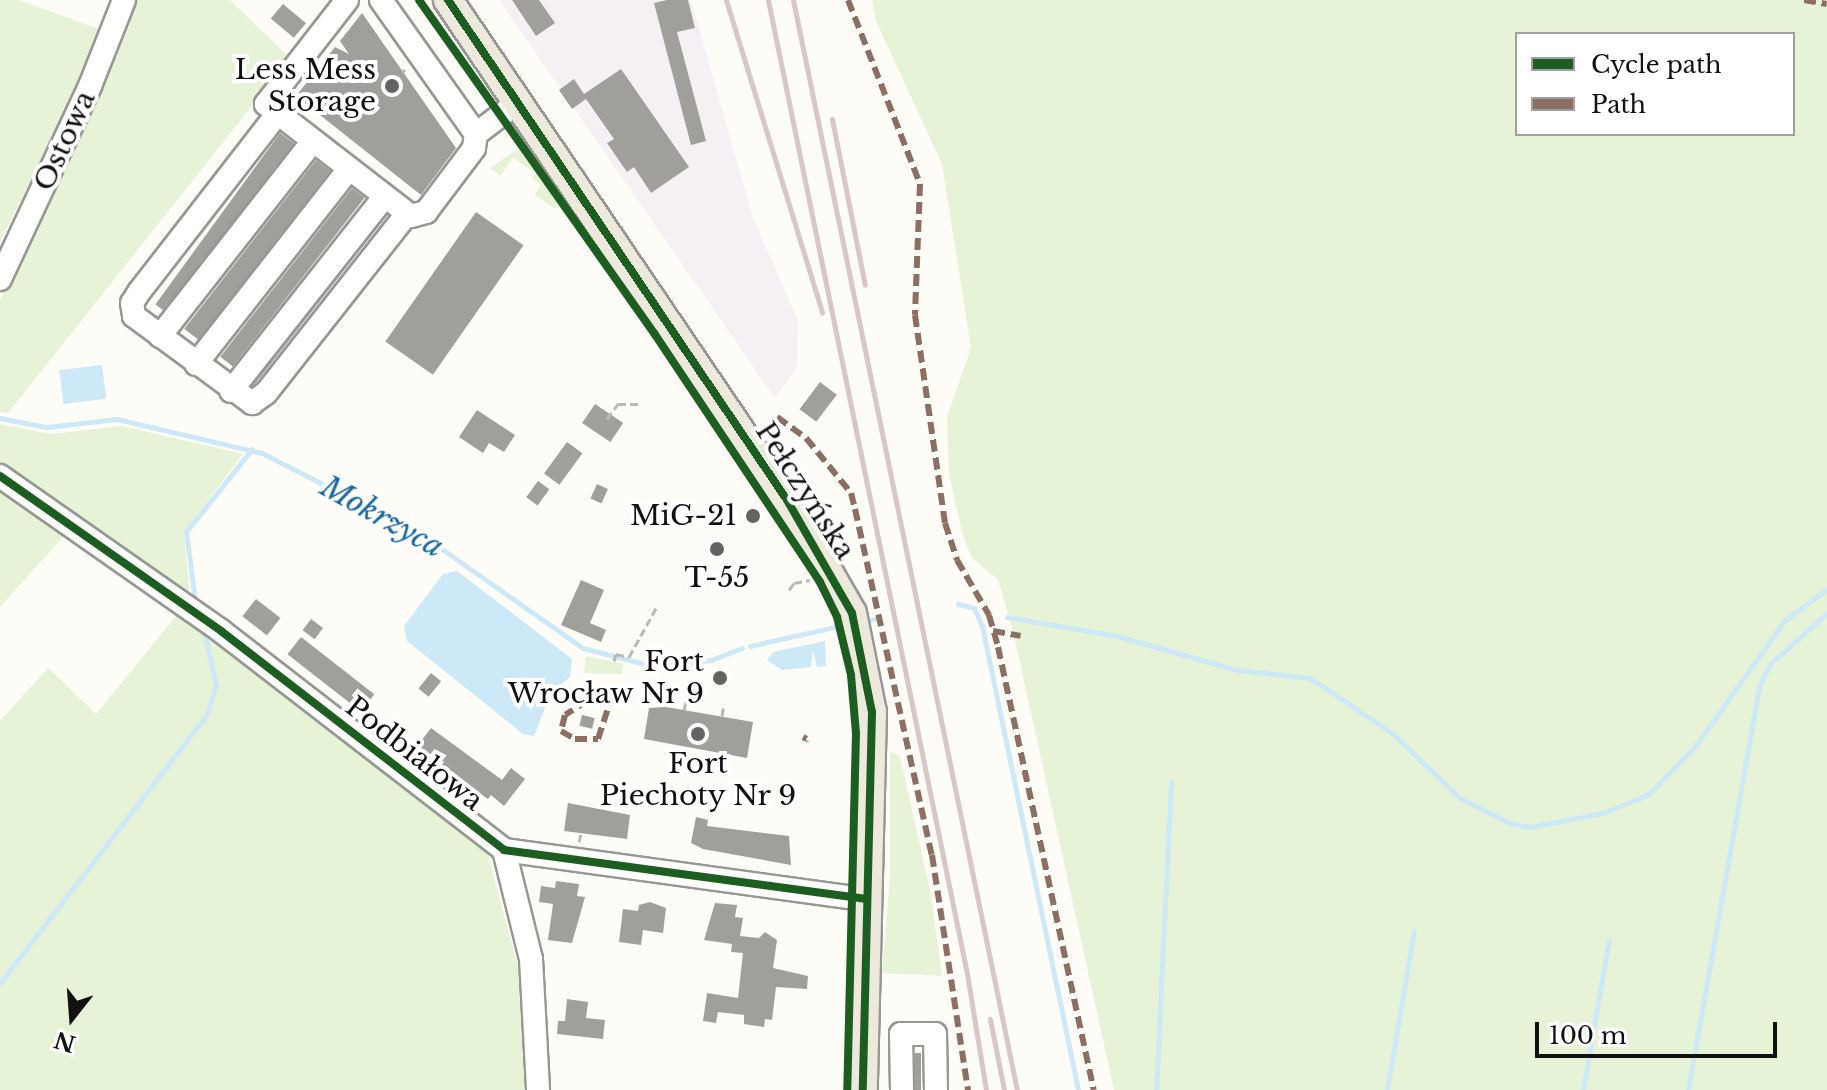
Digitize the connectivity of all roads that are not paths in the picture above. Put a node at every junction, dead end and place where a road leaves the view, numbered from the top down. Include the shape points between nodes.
1 (124, 0) edge
2 (347, 0) edge
3 (381, 0) edge
4 (448, 0) edge
5 (517, 103) junction
6 (278, 113) junction
7 (476, 134) junction
8 (313, 141) junction
9 (349, 169) junction
10 (384, 197) junction
11 (406, 215) junction
12 (0, 279) edge
13 (160, 336) junction
14 (196, 364) junction
15 (231, 391) junction
16 (0, 476) edge
17 (504, 850) junction
18 (869, 900) junction
19 (538, 1090) edge
20 (863, 1090) edge
21 (902, 1090) edge
22 (936, 1090) edge

1 - 12 street, Ostowa
2 - 6 street via 266,104
3 - 7 street
4 - 5 main road, Pełczyńska
5 - 7 street
5 - 18 main road, Pełczyńska via 787,500 847,603 861,642 872,712
6 - 8 street
6 - 13 street via 132,303 134,316
7 - 11 street via 474,148 426,212
8 - 9 street
8 - 13 street
9 - 10 street
9 - 14 street
10 - 11 street
10 - 15 street
11 - 15 street via 266,393 252,403
13 - 14 street
14 - 15 street
16 - 17 street, Podbiałowa via 210,623
17 - 18 street, Podbiałowa
17 - 19 street via 531,959
18 - 20 main road, Pełczyńska
21 - 22 street via 901,1034 935,1034

